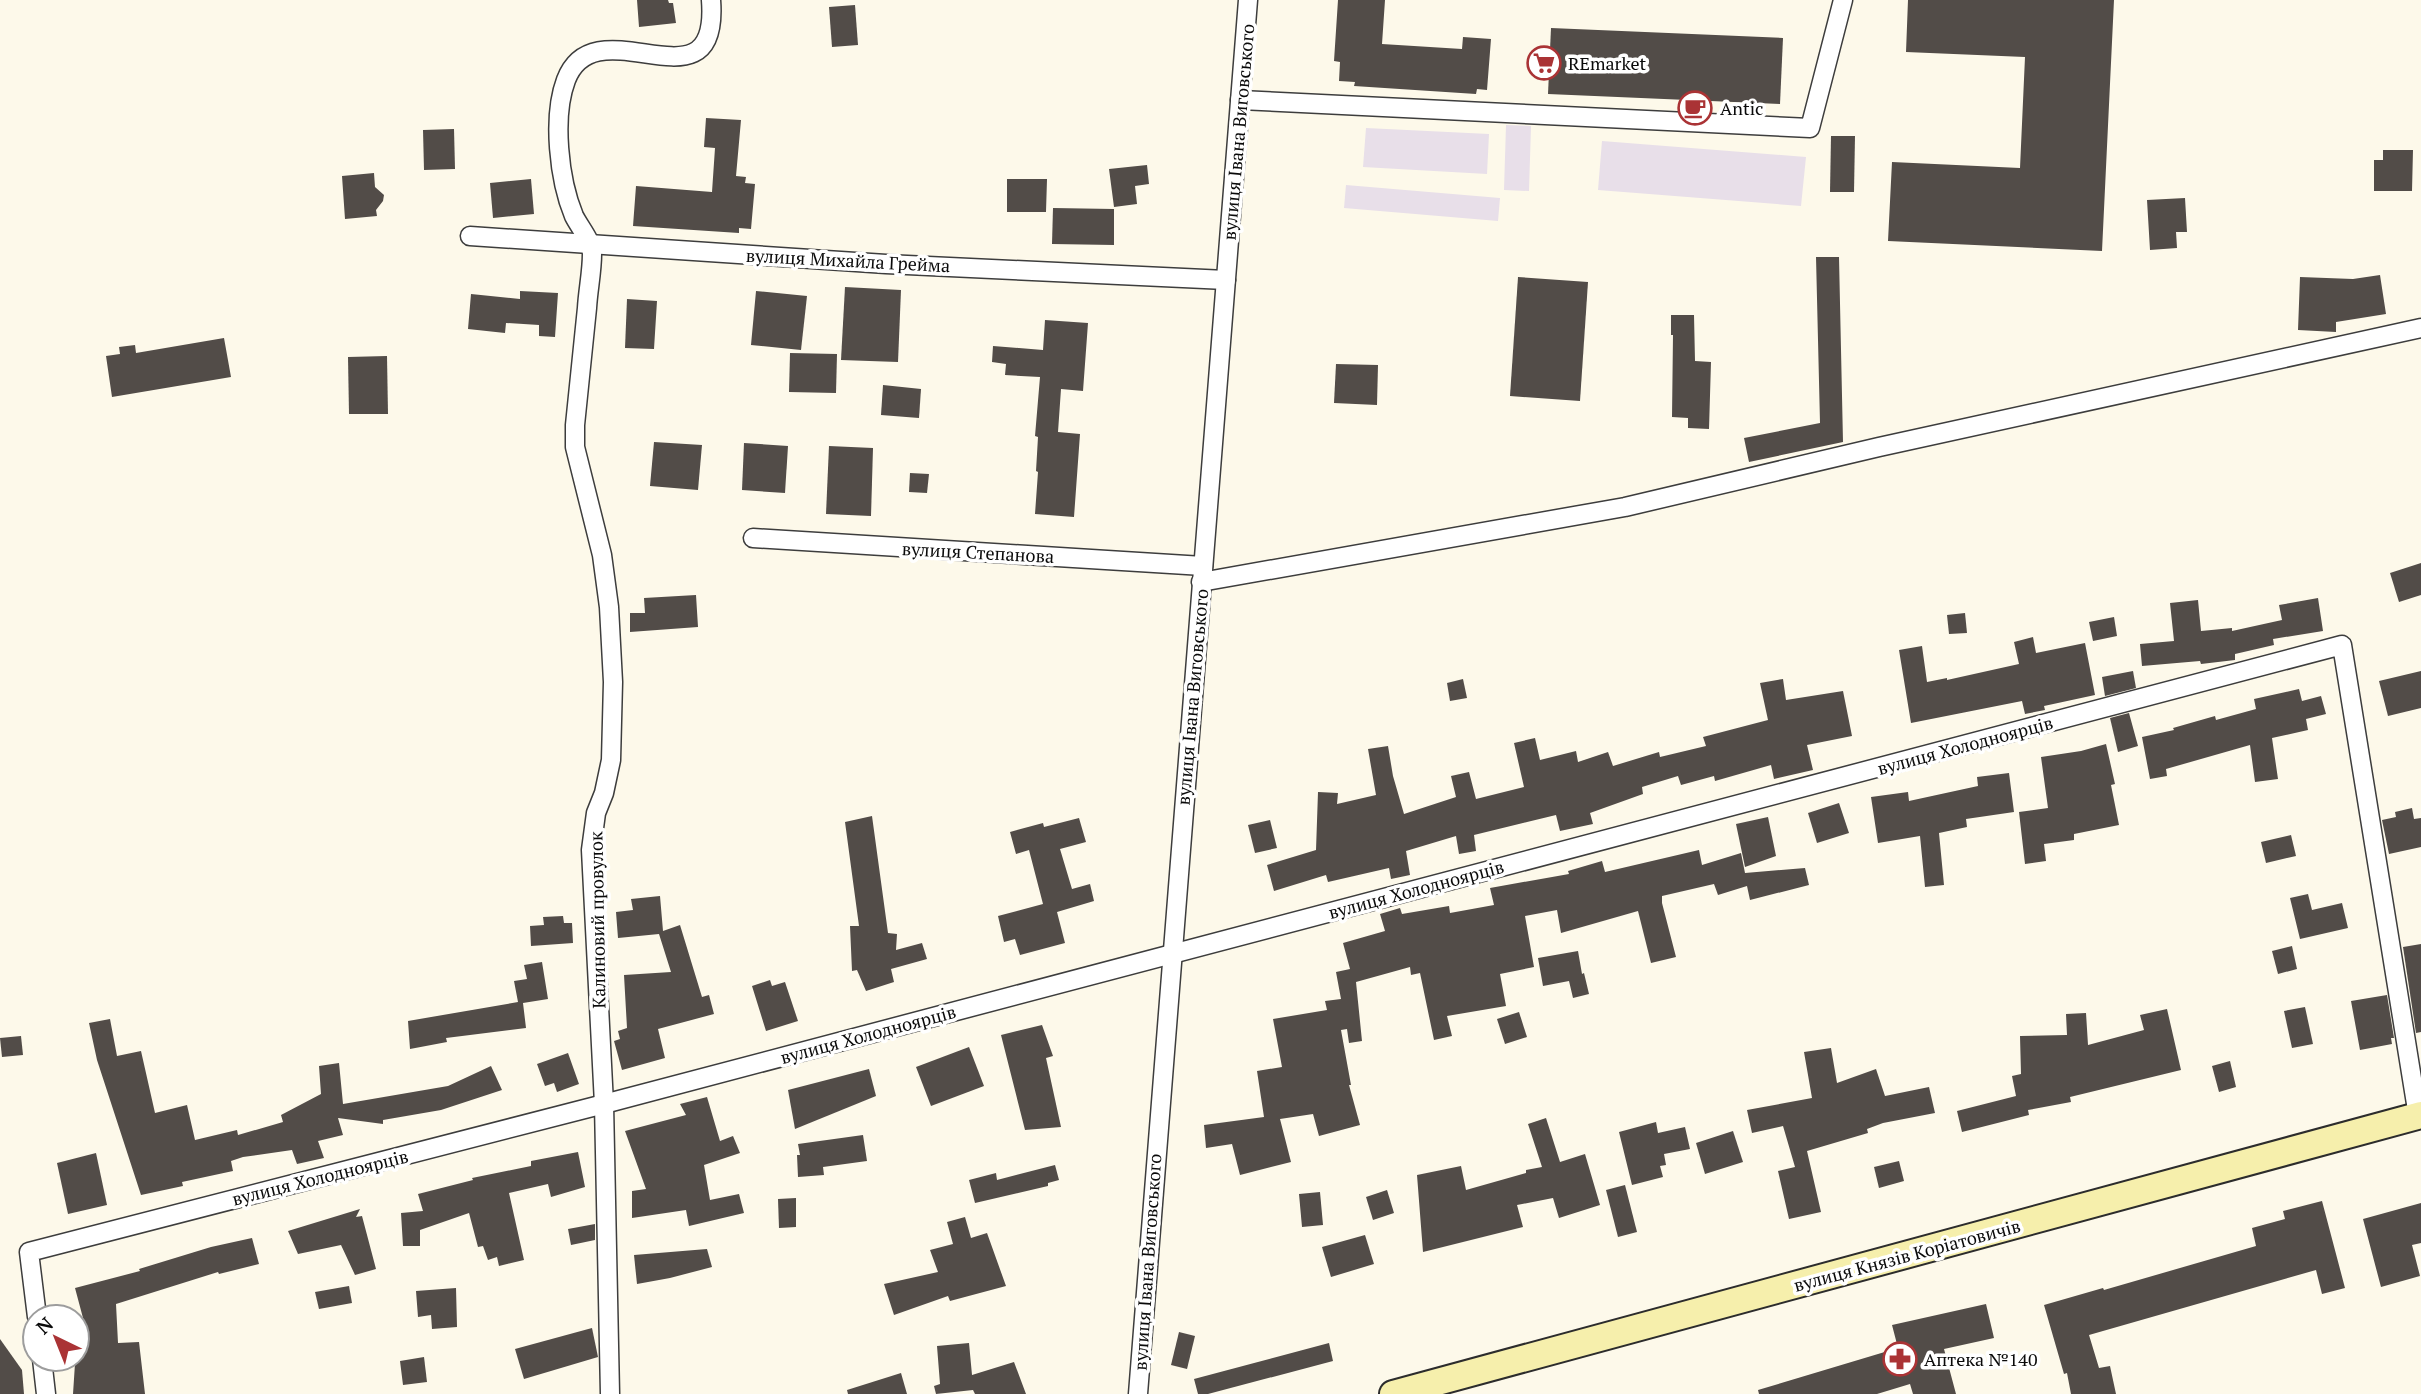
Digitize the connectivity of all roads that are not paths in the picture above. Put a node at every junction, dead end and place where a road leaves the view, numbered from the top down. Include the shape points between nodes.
1 (712, 0) edge
2 (1248, 0) edge
3 (1843, 0) edge
4 (1240, 100) junction
5 (470, 236) dead end
6 (589, 243) junction
7 (1226, 280) junction
8 (2421, 328) edge
9 (753, 538) dead end
10 (1202, 574) junction
11 (1171, 955) junction
12 (604, 1104) junction
13 (2419, 1115) edge
14 (35, 1303) edge
15 (44, 1373) edge
16 (46, 1394) edge
17 (610, 1394) edge
18 (1138, 1394) edge
19 (1394, 1394) edge

1 - 6 street via 712,29 699,52 679,57 623,50 594,52 582,58 566,79 559,124 563,176 571,207
2 - 4 street, вулиця Івана Виговського
3 - 4 street via 1810,128
4 - 7 street, вулиця Івана Виговського
5 - 6 street, вулиця Михайла Грейма
6 - 7 street, вулиця Михайла Грейма via 886,264
6 - 12 street, Калиновий провулок via 592,252 575,447 610,607 611,760 591,850
7 - 10 street, вулиця Івана Виговського
8 - 10 street, вулиця Степанова via 1625,508
9 - 10 street, вулиця Степанова
10 - 11 street, вулиця Івана Виговського
11 - 12 street, вулиця Холодноярців
11 - 13 street, вулиця Холодноярців via 2342,645
11 - 18 street, вулиця Івана Виговського
12 - 14 street, вулиця Холодноярців via 29,1252
12 - 17 street, Калиновий провулок
13 - 19 main road, вулиця Князів Коріатовичів
15 - 16 street

